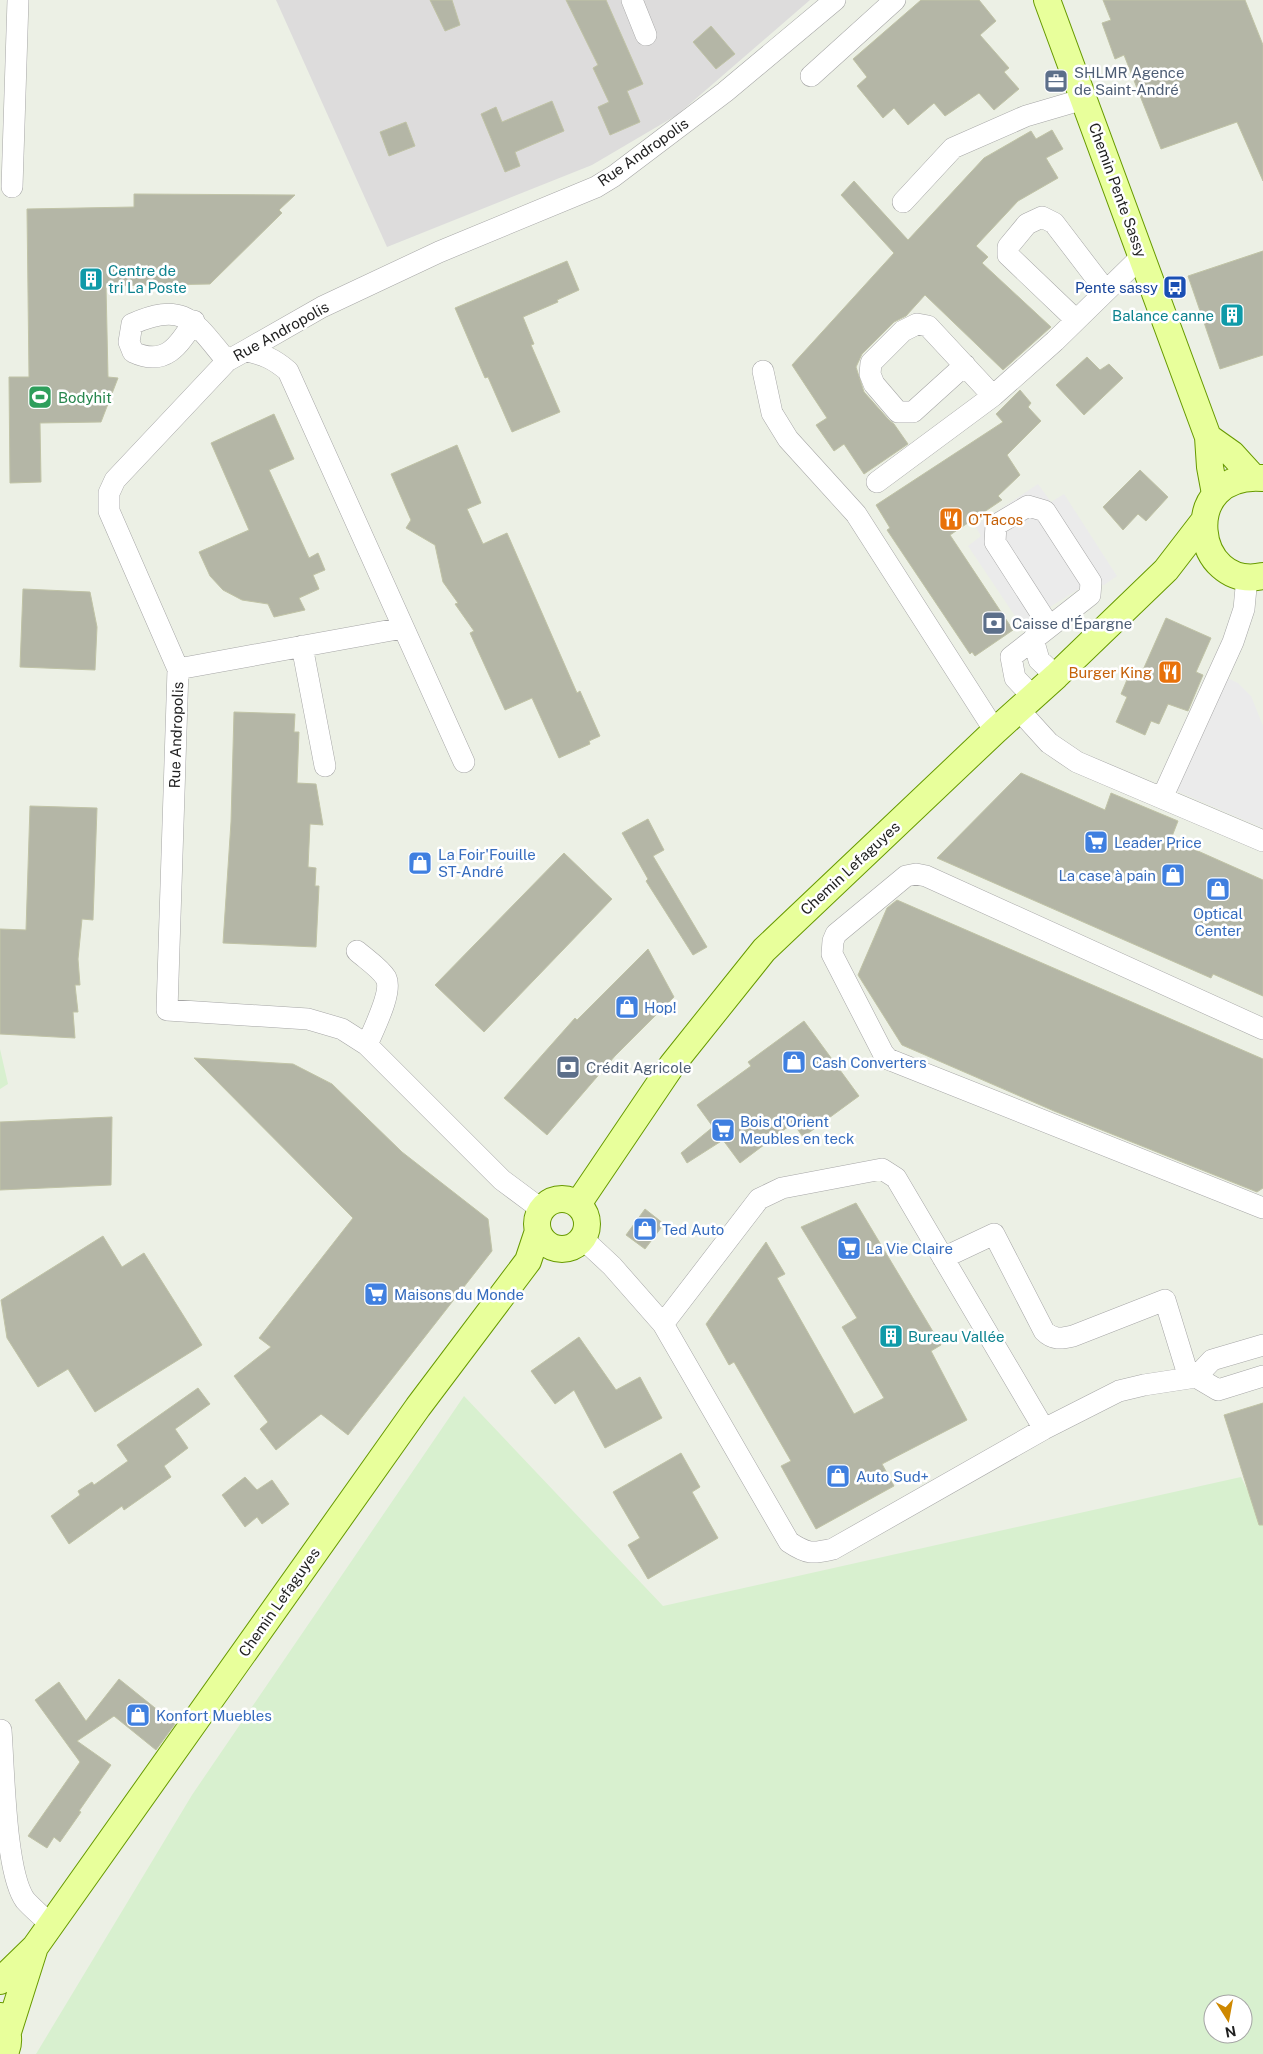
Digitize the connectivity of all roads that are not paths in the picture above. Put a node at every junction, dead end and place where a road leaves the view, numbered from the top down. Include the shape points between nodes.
1 (18, 0) edge
2 (632, 0) edge
3 (835, 0) edge
4 (895, 0) edge
5 (1047, 0) edge
6 (646, 35) dead end
7 (811, 76) dead end
8 (1084, 99) junction
9 (12, 187) dead end
10 (903, 202) dead end
11 (1142, 256) junction
12 (1106, 291) junction
13 (1076, 320) junction
14 (194, 321) dead end
15 (236, 356) junction
16 (964, 366) junction
17 (763, 370) dead end
18 (993, 396) junction
19 (1208, 437) junction
20 (1258, 477) edge
21 (877, 482) dead end
22 (1215, 494) junction
23 (1203, 522) junction
24 (1216, 560) junction
25 (1166, 570) junction
26 (1255, 576) edge
27 (403, 628) junction
28 (1041, 633) junction
29 (302, 646) junction
30 (178, 669) junction
31 (1056, 676) junction
32 (1026, 703) junction
33 (996, 731) junction
34 (464, 762) dead end
35 (325, 766) dead end
36 (1162, 798) junction
37 (1263, 841) edge
38 (358, 951) dead end
39 (1263, 1029) edge
40 (367, 1045) junction
41 (578, 1204) junction
42 (1263, 1208) edge
43 (540, 1220) junction
44 (572, 1244) junction
45 (943, 1258) junction
46 (528, 1261) junction
47 (663, 1324) junction
48 (1263, 1345) edge
49 (1263, 1376) edge
50 (1193, 1377) junction
51 (1044, 1429) junction
52 (1, 1730) edge
53 (50, 1924) junction
54 (34, 1947) junction
55 (0, 1981) edge
56 (4, 2034) edge

1 - 9 street
2 - 6 street
3 - 15 street, Rue Andropolis via 725,92 596,187 439,252 322,307
4 - 7 street
5 - 8 main road, Chemin Pente Sassy
8 - 10 street via 1026,116 952,148
8 - 11 main road, Chemin Pente Sassy
11 - 12 street
11 - 19 main road, Chemin Pente Sassy
12 - 13 street
12 - 13 street via 1054,223 1042,217 1027,224 1008,248 1008,255
13 - 18 street
14 - 15 street
15 - 27 street via 263,354 288,371
15 - 30 street, Rue Andropolis via 115,480 109,493 109,511
16 - 16 street via 928,326 917,324 903,331 871,363 870,374 874,384 898,412 912,412
16 - 18 street
17 - 33 street via 772,413 788,439 856,514
18 - 21 street
19 - 20 main road
19 - 22 main road, Chemin Pente Sassy
20 - 22 main road via 1232,482
22 - 23 main road, Chemin Lefaguyes
23 - 24 main road via 1208,548
23 - 25 main road, Chemin Lefaguyes
24 - 25 main road
24 - 26 main road via 1236,574
25 - 31 main road, Chemin Lefaguyes
26 - 36 street via 1233,642
27 - 29 street
27 - 34 street
28 - 28 street via 1090,595 1091,582 1045,511 1028,506 996,526 995,542
28 - 31 street via 1039,660
28 - 32 street via 1011,657 1015,678
29 - 30 street
29 - 35 street
30 - 40 street, Rue Andropolis via 167,1010 308,1020 342,1029
31 - 32 main road, Chemin Lefaguyes
32 - 33 main road, Chemin Lefaguyes
32 - 36 street via 1049,743 1077,762
33 - 41 main road, Chemin Lefaguyes via 764,950 672,1065
36 - 37 street
38 - 40 street via 385,976 388,983 387,995
39 - 42 street via 926,876 906,876 836,934 833,941 832,954 888,1059
40 - 43 street
41 - 43 main road via 555,1199 547,1203
41 - 44 main road via 587,1217 586,1232
43 - 44 main road via 541,1239 547,1244
43 - 46 main road, Chemin Lefaguyes
44 - 46 main road
44 - 47 street via 612,1266
45 - 47 street via 896,1178 882,1169 782,1188 759,1200
45 - 50 street via 994,1234 1044,1331 1059,1339 1165,1300
45 - 51 street
46 - 53 main road, Chemin Lefaguyes via 418,1408
47 - 51 street via 789,1542 803,1552 819,1553 833,1549
48 - 50 street via 1212,1360
49 - 50 street via 1218,1390
50 - 51 street via 1119,1391
52 - 53 street via 15,1877 25,1899
53 - 54 main road, Chemin Lefaguyes
54 - 55 main road, Chemin Lefaguyes
54 - 56 main road, Chemin Lefaguyes

